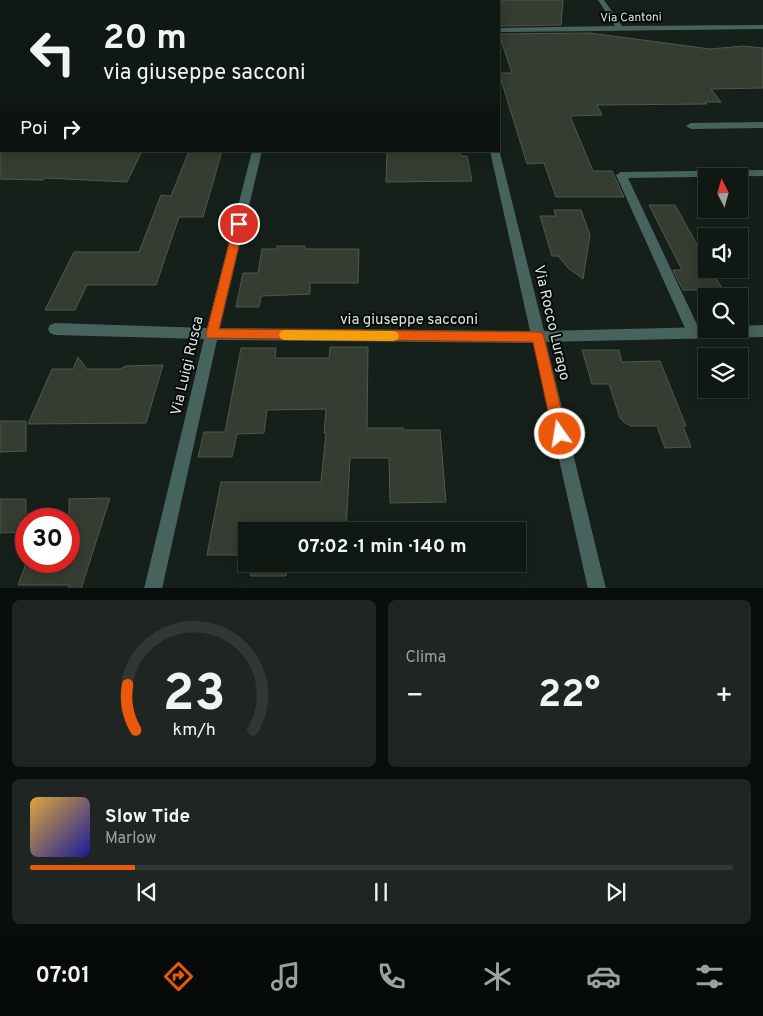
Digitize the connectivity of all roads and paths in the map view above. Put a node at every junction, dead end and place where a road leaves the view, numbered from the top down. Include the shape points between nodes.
1 (601, 0) edge
2 (763, 27) edge
3 (620, 29) junction
4 (500, 30) edge
5 (763, 125) edge
6 (691, 126) dead end
7 (257, 152) edge
8 (495, 152) edge
9 (763, 173) edge
10 (55, 329) dead end
11 (763, 331) edge
12 (694, 333) junction
13 (212, 334) junction
14 (538, 337) junction
15 (153, 588) edge
16 (597, 588) edge

1 - 3 street
2 - 3 street, Via Cantoni
3 - 4 street, Via Cantoni
5 - 6 street
7 - 13 street, Via Luigi Rusca
8 - 14 street, Via Rocco Lurago
9 - 12 street via 621,174
10 - 13 street, via giuseppe sacconi
11 - 12 street, via giuseppe sacconi
12 - 14 street, via giuseppe sacconi
13 - 14 street, via giuseppe sacconi
13 - 15 street, Via Luigi Rusca
14 - 16 street, Via Rocco Lurago

